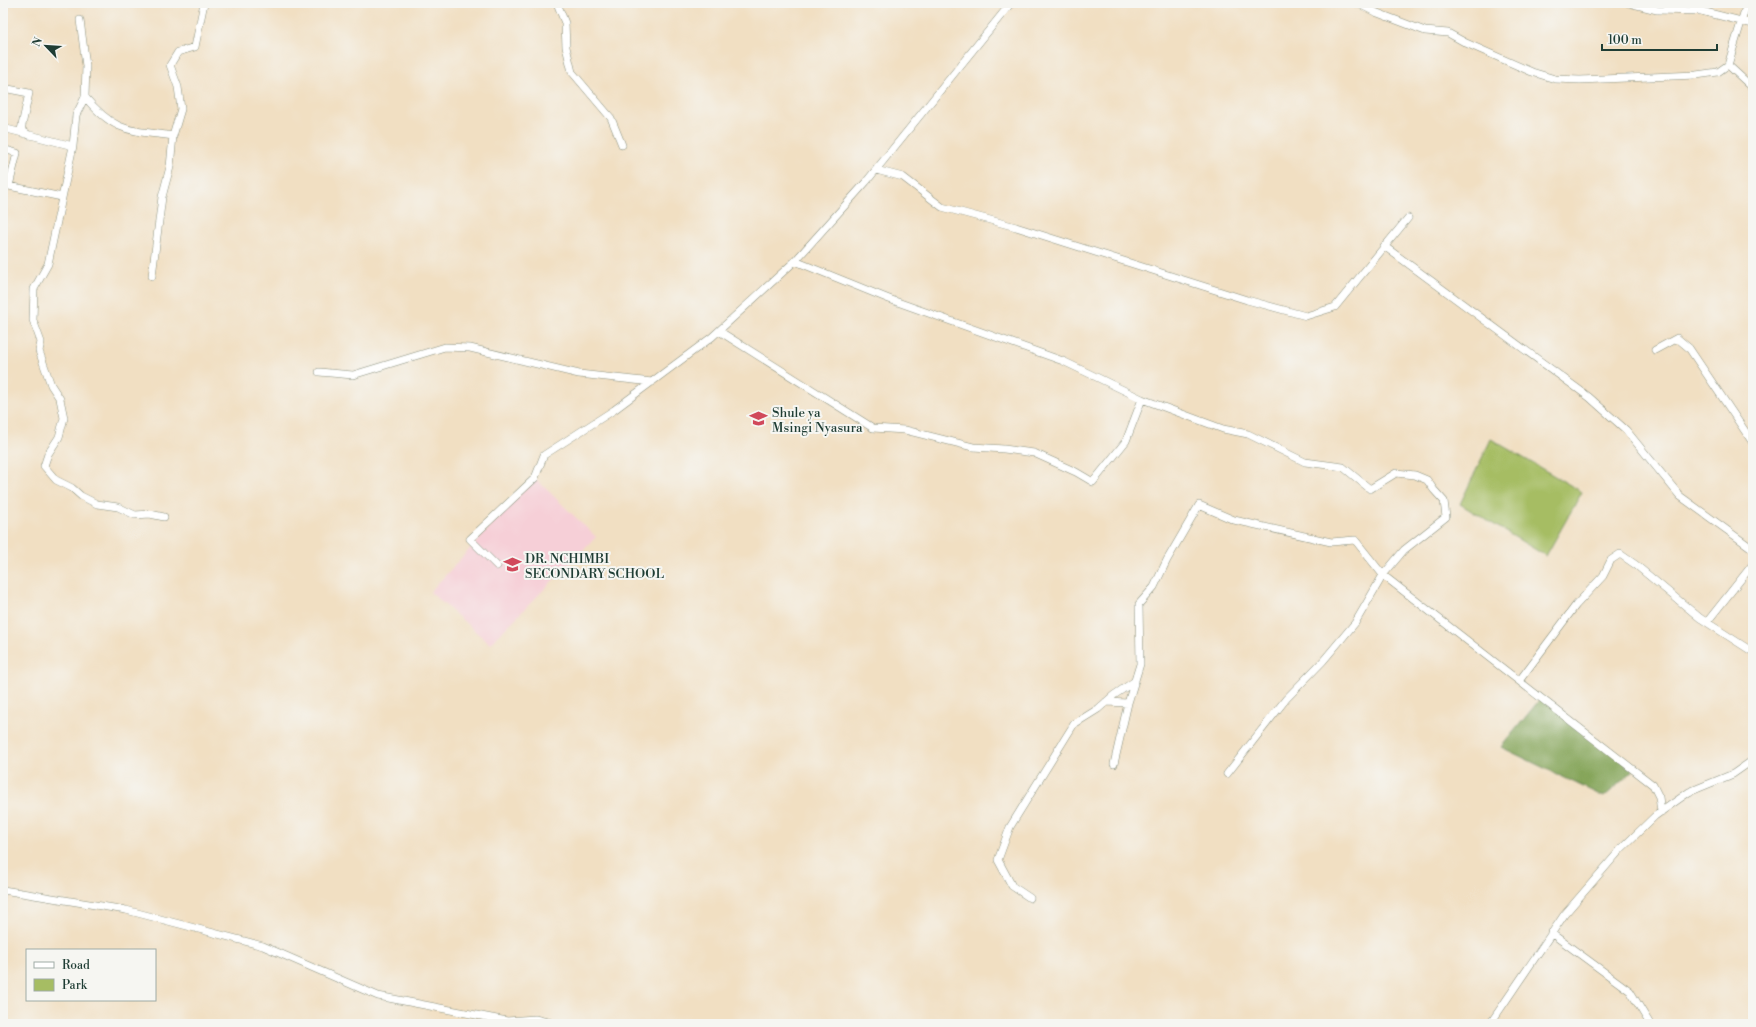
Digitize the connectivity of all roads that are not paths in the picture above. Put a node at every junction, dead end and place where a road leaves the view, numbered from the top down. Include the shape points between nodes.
1 (204, 3) edge
2 (557, 3) edge
3 (1011, 3) edge
4 (1357, 3) edge
5 (1629, 3) edge
6 (1746, 3) edge
7 (80, 20) dead end
8 (1741, 20) junction
9 (1753, 24) edge
10 (1728, 66) junction
11 (3, 88) edge
12 (1753, 88) edge
13 (85, 97) junction
14 (3, 128) edge
15 (29, 135) junction
16 (173, 136) junction
17 (622, 145) dead end
18 (73, 146) junction
19 (3, 149) edge
20 (876, 170) junction
21 (62, 197) junction
22 (1408, 218) dead end
23 (1384, 246) junction
24 (795, 261) junction
25 (152, 276) dead end
26 (719, 331) junction
27 (1655, 350) dead end
28 (319, 372) dead end
29 (652, 382) junction
30 (1142, 399) junction
31 (1753, 443) edge
32 (164, 517) dead end
33 (1753, 549) edge
34 (1753, 564) edge
35 (497, 566) dead end
36 (1383, 575) junction
37 (1707, 622) junction
38 (1753, 652) edge
39 (1135, 681) junction
40 (1519, 681) junction
41 (1106, 702) junction
42 (1128, 703) junction
43 (1753, 760) edge
44 (1114, 764) dead end
45 (1227, 774) dead end
46 (1661, 812) junction
47 (3, 890) edge
48 (1030, 898) dead end
49 (1551, 933) junction
50 (555, 1024) edge
51 (1490, 1024) edge
52 (1650, 1024) edge

1 - 16 street via 195,47 178,52 170,65 178,87 181,109
2 - 17 street via 565,23 566,47 572,72 611,118
3 - 20 street
4 - 10 street via 1426,31 1448,33 1532,72 1555,79 1696,75 1718,72
5 - 8 street via 1657,10 1701,10
6 - 8 street
7 - 13 street via 86,66
8 - 9 street
8 - 10 street
10 - 12 street
11 - 15 street via 29,93 21,130
13 - 16 street via 97,112 114,125 128,130
13 - 18 street via 76,115
14 - 15 street
15 - 18 street
16 - 25 street
18 - 21 street
19 - 21 street via 17,153 9,186
20 - 23 street via 903,177 942,207 1016,227 1247,300 1306,316 1335,308
20 - 24 street
21 - 32 street via 48,264 34,289 32,320 41,342 39,351 51,385 60,400 64,418 59,437 44,466 56,480 96,504 118,507 135,515 150,514
22 - 23 street
23 - 33 street via 1589,397 1626,430 1680,496
24 - 26 street
24 - 30 street via 889,299 1063,361
26 - 29 street
26 - 30 street via 873,428 905,430 973,447 1034,453 1093,482 1126,440
27 - 31 street via 1677,338 1689,348
28 - 29 street via 353,376 445,347 470,348 579,374
29 - 35 street via 544,455 535,478 470,539
30 - 36 street via 1223,429 1248,434 1305,462 1343,467 1370,489 1396,473 1416,474 1427,480 1444,501 1446,517 1404,550
34 - 37 street
36 - 39 street via 1355,540 1331,542 1234,520 1199,505 1154,587 1139,604 1140,664
36 - 40 street
36 - 45 street via 1355,623 1286,699
37 - 38 street
37 - 40 street via 1620,554 1611,560 1602,576 1576,605
39 - 41 street
39 - 42 street
40 - 46 street via 1653,785 1659,797
41 - 42 street
41 - 48 street via 1074,724 1010,827 1004,841 998,860 1002,870 1012,886
42 - 44 street
43 - 46 street via 1733,774 1689,792
46 - 49 street via 1621,849 1564,914
47 - 50 street via 126,910 263,946 378,996 506,1021 535,1019
49 - 51 street
49 - 52 street via 1630,992

